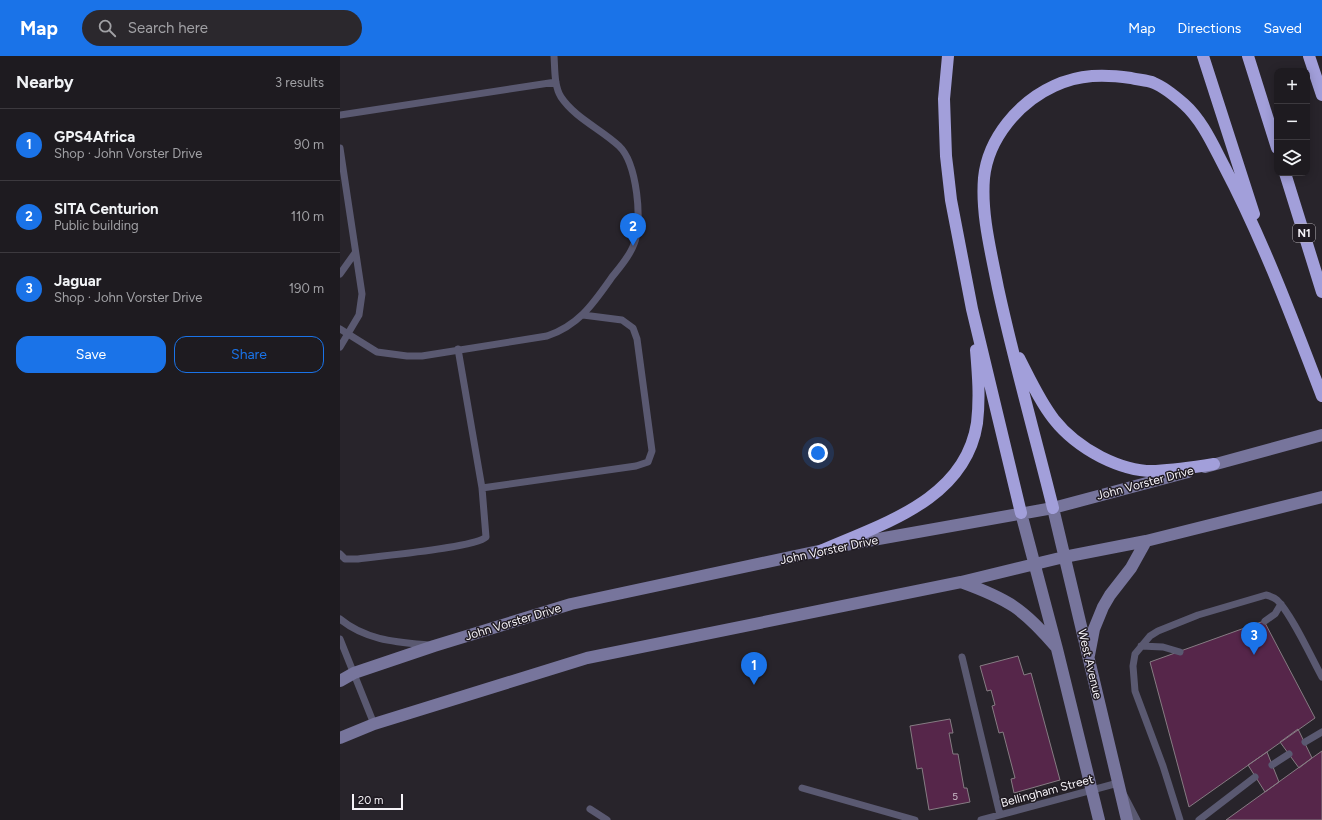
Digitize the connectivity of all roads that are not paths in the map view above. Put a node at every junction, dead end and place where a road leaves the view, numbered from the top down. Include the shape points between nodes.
1 (554, 56) edge
2 (948, 56) edge
3 (1203, 56) edge
4 (1248, 56) edge
5 (1310, 56) edge
6 (556, 82) junction
7 (1322, 95) edge
8 (340, 115) edge
9 (1274, 140) edge
10 (340, 148) edge
11 (1286, 176) edge
12 (355, 254) junction
13 (1269, 259) junction
14 (340, 274) edge
15 (1322, 292) edge
16 (972, 309) junction
17 (583, 315) junction
18 (340, 329) edge
19 (349, 334) junction
20 (1009, 337) junction
21 (340, 347) edge
22 (458, 349) junction
23 (1322, 396) edge
24 (1322, 435) edge
25 (1214, 464) junction
26 (482, 488) junction
27 (1322, 496) edge
28 (1053, 508) junction
29 (1021, 514) junction
30 (1146, 541) junction
31 (816, 553) junction
32 (340, 554) edge
33 (1064, 557) junction
34 (1035, 564) junction
35 (961, 582) junction
36 (1281, 604) junction
37 (340, 619) edge
38 (1265, 621) dead end
39 (340, 639) edge
40 (434, 646) junction
41 (1141, 646) junction
42 (1057, 649) junction
43 (1180, 652) dead end
44 (962, 657) dead end
45 (1088, 658) junction
46 (354, 673) junction
47 (1322, 677) edge
48 (340, 681) edge
49 (374, 724) junction
50 (1322, 732) edge
51 (340, 738) edge
52 (1305, 742) dead end
53 (1289, 754) dead end
54 (1272, 765) dead end
55 (1255, 777) dead end
56 (1118, 783) junction
57 (802, 788) dead end
58 (1091, 790) junction
59 (590, 809) dead end
60 (1000, 815) junction
61 (607, 820) edge
62 (915, 820) edge
63 (982, 820) edge
64 (1099, 820) edge
65 (1127, 820) edge
66 (1137, 820) edge
67 (1180, 820) edge
68 (1199, 820) edge

1 - 6 lane
2 - 16 highway via 944,99 946,156 951,200
3 - 13 highway
4 - 9 highway
5 - 7 highway
6 - 8 lane
6 - 17 lane via 560,96 568,105 619,146 627,157 637,200 638,221 631,252
10 - 12 lane
11 - 15 highway, N1
12 - 14 lane
12 - 19 lane via 362,304
13 - 20 highway via 1207,134 1185,105 1155,83 1113,76 1077,77 1038,94 1018,111 996,140 987,162 984,178 985,217
13 - 23 highway
16 - 29 highway
16 - 31 highway via 979,388 978,404 974,433 952,478 932,497 904,514
17 - 22 lane via 561,331 547,336
17 - 26 lane via 622,320 633,328 637,338 652,451 648,462 636,466
18 - 19 lane
19 - 21 lane
19 - 22 lane via 377,352 387,355 422,356
20 - 25 highway via 1044,406 1064,433 1081,446 1127,468 1155,471
20 - 28 highway
22 - 26 lane
24 - 25 main road, John Vorster Drive
25 - 28 main road, John Vorster Drive
26 - 32 lane via 486,531 483,540 452,547 358,559 345,558
27 - 30 main road
28 - 29 main road, John Vorster Drive
28 - 33 main road, West Avenue
29 - 31 main road, John Vorster Drive via 856,543
29 - 34 main road
30 - 33 main road
30 - 45 main road via 1132,568 1103,607 1094,629
31 - 40 main road, John Vorster Drive via 571,604
33 - 34 main road
33 - 45 main road, West Avenue
34 - 35 main road
34 - 42 main road
35 - 42 main road via 1015,606 1031,619
35 - 49 main road via 587,658
36 - 38 lane via 1275,614
36 - 41 lane via 1272,596 1266,595 1198,615 1158,631
36 - 47 lane
37 - 40 lane via 374,638
39 - 46 lane
40 - 46 main road, John Vorster Drive
41 - 43 lane via 1163,647
41 - 67 lane via 1133,666 1135,691
42 - 58 main road
44 - 60 lane
45 - 56 main road, West Avenue
46 - 48 main road, John Vorster Drive
46 - 49 lane
49 - 51 main road
50 - 52 lane
53 - 54 lane
55 - 68 lane
56 - 58 lane, Bellingham Street
56 - 65 main road, West Avenue
56 - 66 lane
57 - 62 lane
58 - 60 lane, Bellingham Street
58 - 64 main road
59 - 61 lane
60 - 63 lane, Bellingham Street

